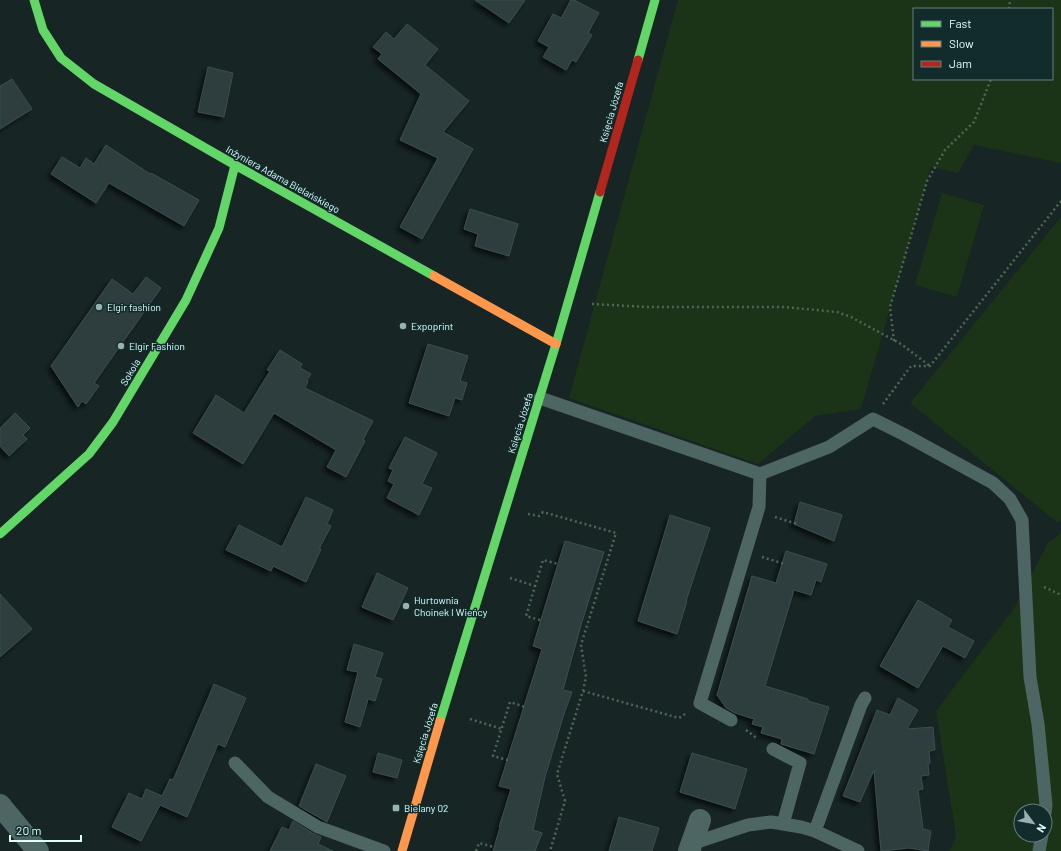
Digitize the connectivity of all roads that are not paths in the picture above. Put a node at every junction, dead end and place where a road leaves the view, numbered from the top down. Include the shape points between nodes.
1 (34, 0) edge
2 (655, 0) edge
3 (235, 165) junction
4 (556, 344) junction
5 (540, 398) junction
6 (760, 474) junction
7 (0, 534) edge
8 (866, 698) dead end
9 (731, 720) road end
10 (773, 749) road end
11 (234, 763) dead end
12 (1046, 803) edge
13 (0, 805) edge
14 (700, 820) dead end
15 (783, 824) junction
16 (815, 831) junction
17 (690, 848) edge
18 (38, 851) edge
19 (384, 851) edge
20 (402, 851) edge
21 (858, 851) edge

1 - 3 street, Inżyniera Adama Bielańskiego via 43,30 61,58 94,84
2 - 4 street, Księcia Józefa
3 - 4 street, Inżyniera Adama Bielańskiego
3 - 7 street, Sokola via 219,228 186,300 113,422 89,454
4 - 5 street, Księcia Józefa
5 - 6 lane
5 - 20 street, Księcia Józefa
6 - 9 lane via 759,507 700,702
6 - 12 lane via 829,447 873,419 993,483 1010,499 1022,520 1030,677 1038,724
8 - 16 lane via 861,705
10 - 15 lane via 800,763
11 - 19 lane via 268,797 318,826
13 - 18 street
14 - 17 street
15 - 16 lane
15 - 17 lane via 748,824
16 - 21 lane

